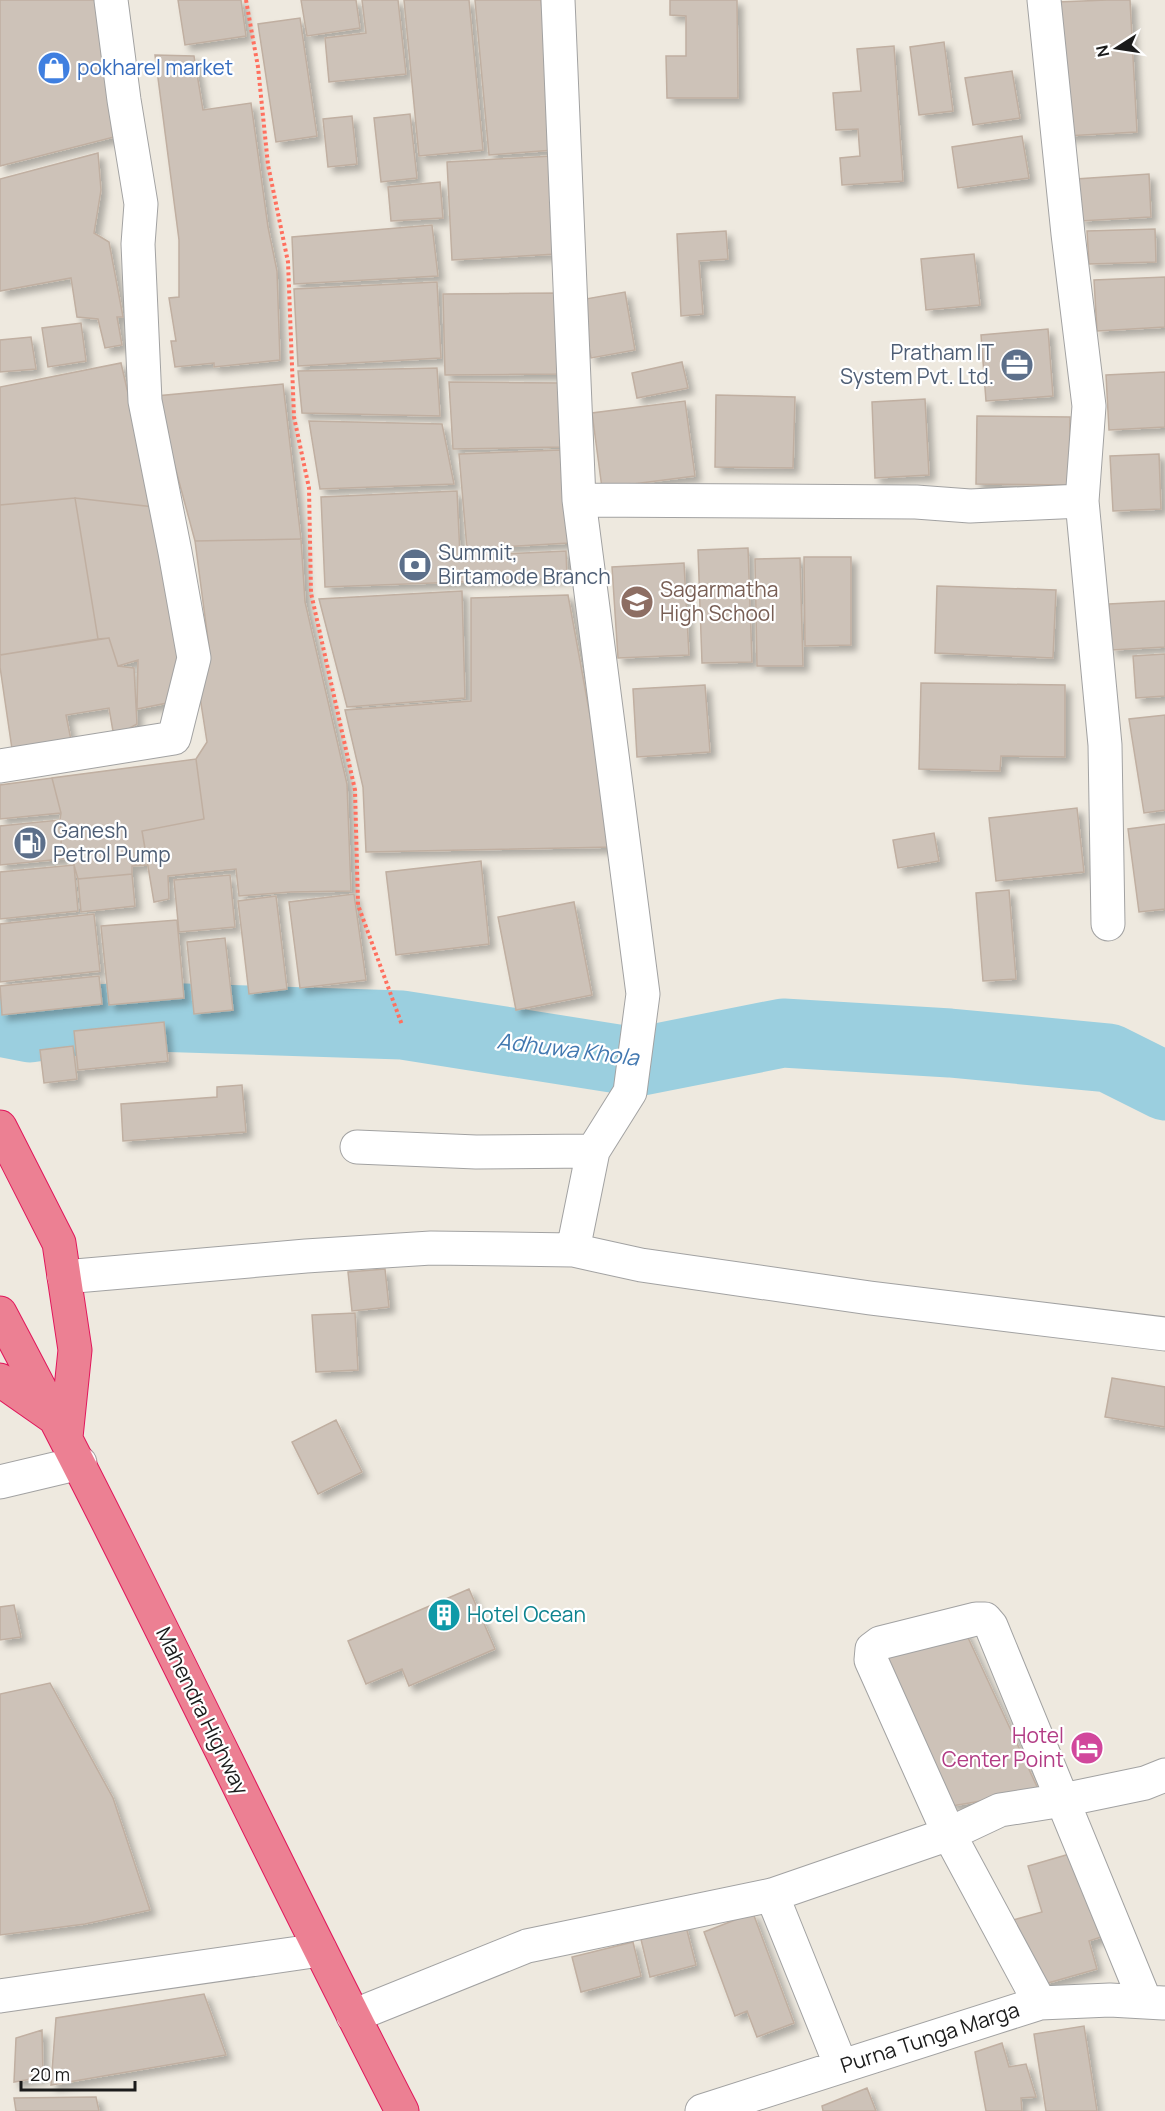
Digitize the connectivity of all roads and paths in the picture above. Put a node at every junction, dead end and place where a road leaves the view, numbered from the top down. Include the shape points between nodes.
1 (111, 0) edge
2 (246, 0) edge
3 (558, 0) edge
4 (1044, 0) edge
5 (579, 500) junction
6 (1082, 501) junction
7 (0, 766) edge
8 (1108, 924) dead end
9 (402, 1024) dead end
10 (0, 1127) edge
11 (357, 1147) dead end
12 (593, 1151) junction
13 (573, 1250) junction
14 (64, 1277) junction
15 (0, 1313) edge
16 (1165, 1334) edge
17 (0, 1380) edge
18 (67, 1440) junction
19 (0, 1482) edge
20 (1165, 1775) edge
21 (1063, 1800) junction
22 (949, 1834) junction
23 (772, 1895) junction
24 (321, 1950) junction
25 (0, 1996) edge
26 (1155, 2002) edge
27 (1040, 2003) junction
28 (353, 2016) junction
29 (841, 2066) junction
30 (402, 2111) edge
31 (702, 2111) edge

1 - 7 street via 141,204 138,244 145,401 194,658 174,738
2 - 9 path via 258,67 268,165 288,262 294,417 309,488 311,593 355,790 358,905
3 - 5 street
4 - 6 street via 1089,406
5 - 6 street via 916,502 970,506
5 - 12 street via 643,994 630,1092
6 - 8 street via 1105,745
10 - 14 highway via 59,1243
11 - 12 street
12 - 13 street
13 - 14 street via 431,1248
13 - 16 street via 642,1265 870,1298
14 - 18 highway via 75,1350
15 - 18 highway, Mahendra Highway
17 - 18 highway
18 - 19 street
18 - 24 highway, Mahendra Highway
20 - 21 street via 1145,1783
21 - 22 street via 1000,1810
21 - 22 street via 985,1619 880,1643 872,1649 871,1660
21 - 26 street
22 - 23 street
22 - 27 street
23 - 28 street via 527,1946
23 - 29 street
24 - 25 street
24 - 28 highway, Mahendra Highway
26 - 27 street, Purna Tunga Marga
27 - 29 street, Purna Tunga Marga
28 - 30 highway, Mahendra Highway
29 - 31 street, Purna Tunga Marga

